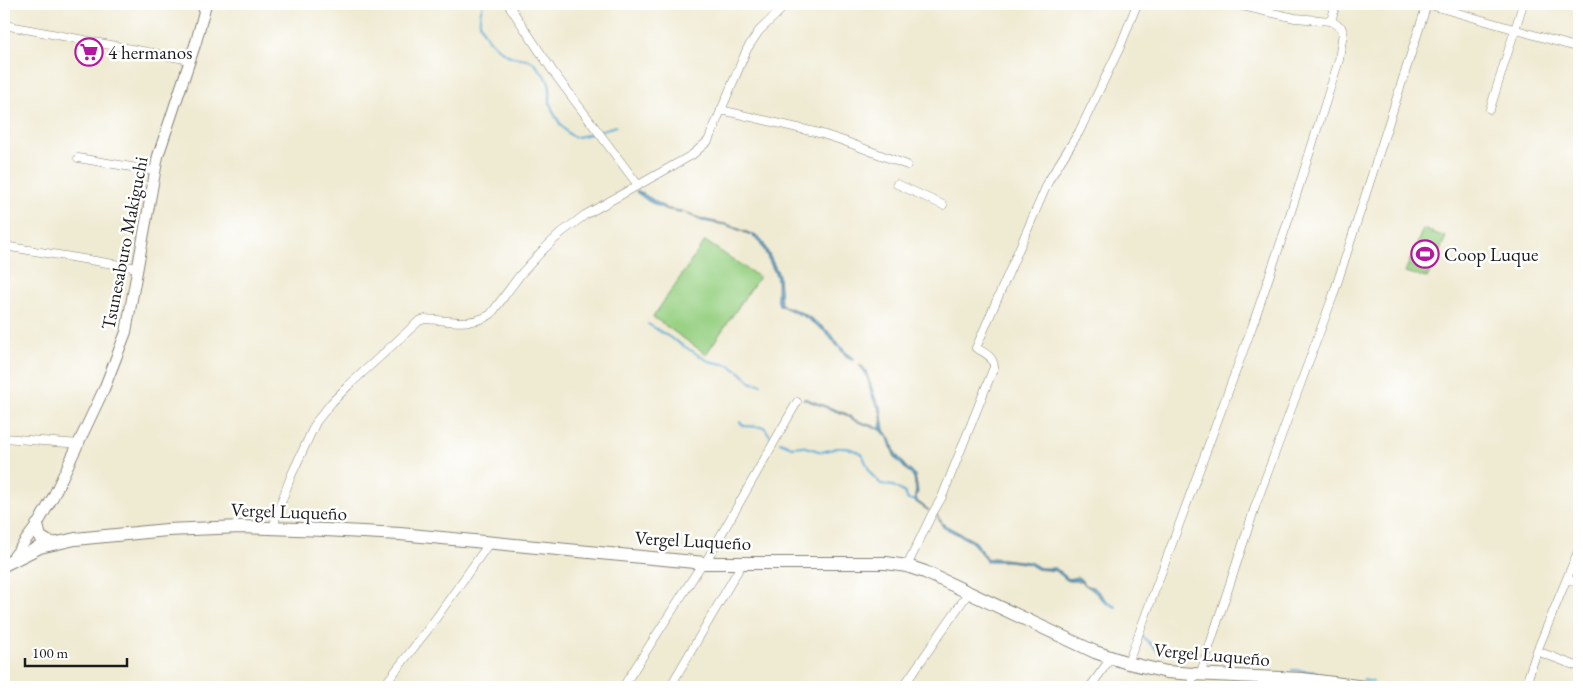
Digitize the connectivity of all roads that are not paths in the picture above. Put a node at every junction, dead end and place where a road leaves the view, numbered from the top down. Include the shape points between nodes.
1 (206, 4) edge
2 (508, 4) edge
3 (787, 4) edge
4 (1136, 4) edge
5 (1233, 4) edge
6 (1336, 4) edge
7 (1427, 4) edge
8 (1523, 4) edge
9 (1331, 21) junction
10 (4, 26) edge
11 (1515, 30) junction
12 (1579, 48) edge
13 (190, 60) junction
14 (721, 110) junction
15 (1490, 110) dead end
16 (78, 158) dead end
17 (907, 165) dead end
18 (155, 171) junction
19 (897, 184) dead end
20 (638, 185) junction
21 (943, 205) dead end
22 (4, 246) edge
23 (138, 268) junction
24 (797, 402) dead end
25 (4, 438) edge
26 (80, 444) junction
27 (37, 525) junction
28 (274, 527) junction
29 (490, 542) junction
30 (53, 543) junction
31 (1579, 549) edge
32 (8, 562) edge
33 (706, 562) junction
34 (743, 562) junction
35 (907, 566) junction
36 (1568, 579) junction
37 (1579, 584) edge
38 (969, 592) junction
39 (1537, 651) junction
40 (1111, 658) junction
41 (1128, 663) junction
42 (1579, 667) edge
43 (1195, 679) edge
44 (384, 687) edge
45 (624, 687) edge
46 (670, 687) edge
47 (902, 687) edge
48 (1090, 687) edge
49 (1365, 687) edge
50 (1525, 687) edge

1 - 13 street, Tsunesaburo Makiguchi
2 - 20 street via 554,73
3 - 14 street via 759,31 747,49
4 - 35 street via 1120,47 1079,132 1049,180 987,321 976,348 989,355 994,367 942,496
5 - 9 street via 1295,18
6 - 9 street
7 - 11 street
7 - 43 street via 1333,296
8 - 11 street
9 - 41 street via 1342,27 1339,60 1252,327
10 - 13 street
11 - 12 street
11 - 15 street
13 - 18 street, Tsunesaburo Makiguchi via 163,136
14 - 17 street via 819,133
14 - 20 street via 708,141 692,156
16 - 18 street
18 - 23 street, Tsunesaburo Makiguchi
19 - 21 street
20 - 28 street via 562,232 542,250 485,318 471,322 425,319 406,331 332,402 316,422 291,476
22 - 23 street
23 - 26 street, Tsunesaburo Makiguchi via 126,332
24 - 33 street
25 - 26 street
26 - 27 street, Tsunesaburo Makiguchi
27 - 30 main road via 40,537
27 - 32 street, Tsunesaburo Makiguchi
28 - 29 main road, Vergel Luqueño
28 - 30 main road, Vergel Luqueño via 167,530
29 - 33 main road, Vergel Luqueño
29 - 44 street
30 - 32 main road, Vergel Luqueño
31 - 36 street
33 - 34 main road, Vergel Luqueño
33 - 45 street
34 - 35 main road, Vergel Luqueño
34 - 46 street
35 - 38 main road, Vergel Luqueño
36 - 37 street
36 - 39 street
38 - 40 main road, Vergel Luqueño
38 - 47 street
39 - 42 street
39 - 50 street
40 - 41 main road, Vergel Luqueño
40 - 48 street
41 - 43 main road, Vergel Luqueño
43 - 49 main road, Vergel Luqueño via 1302,679

